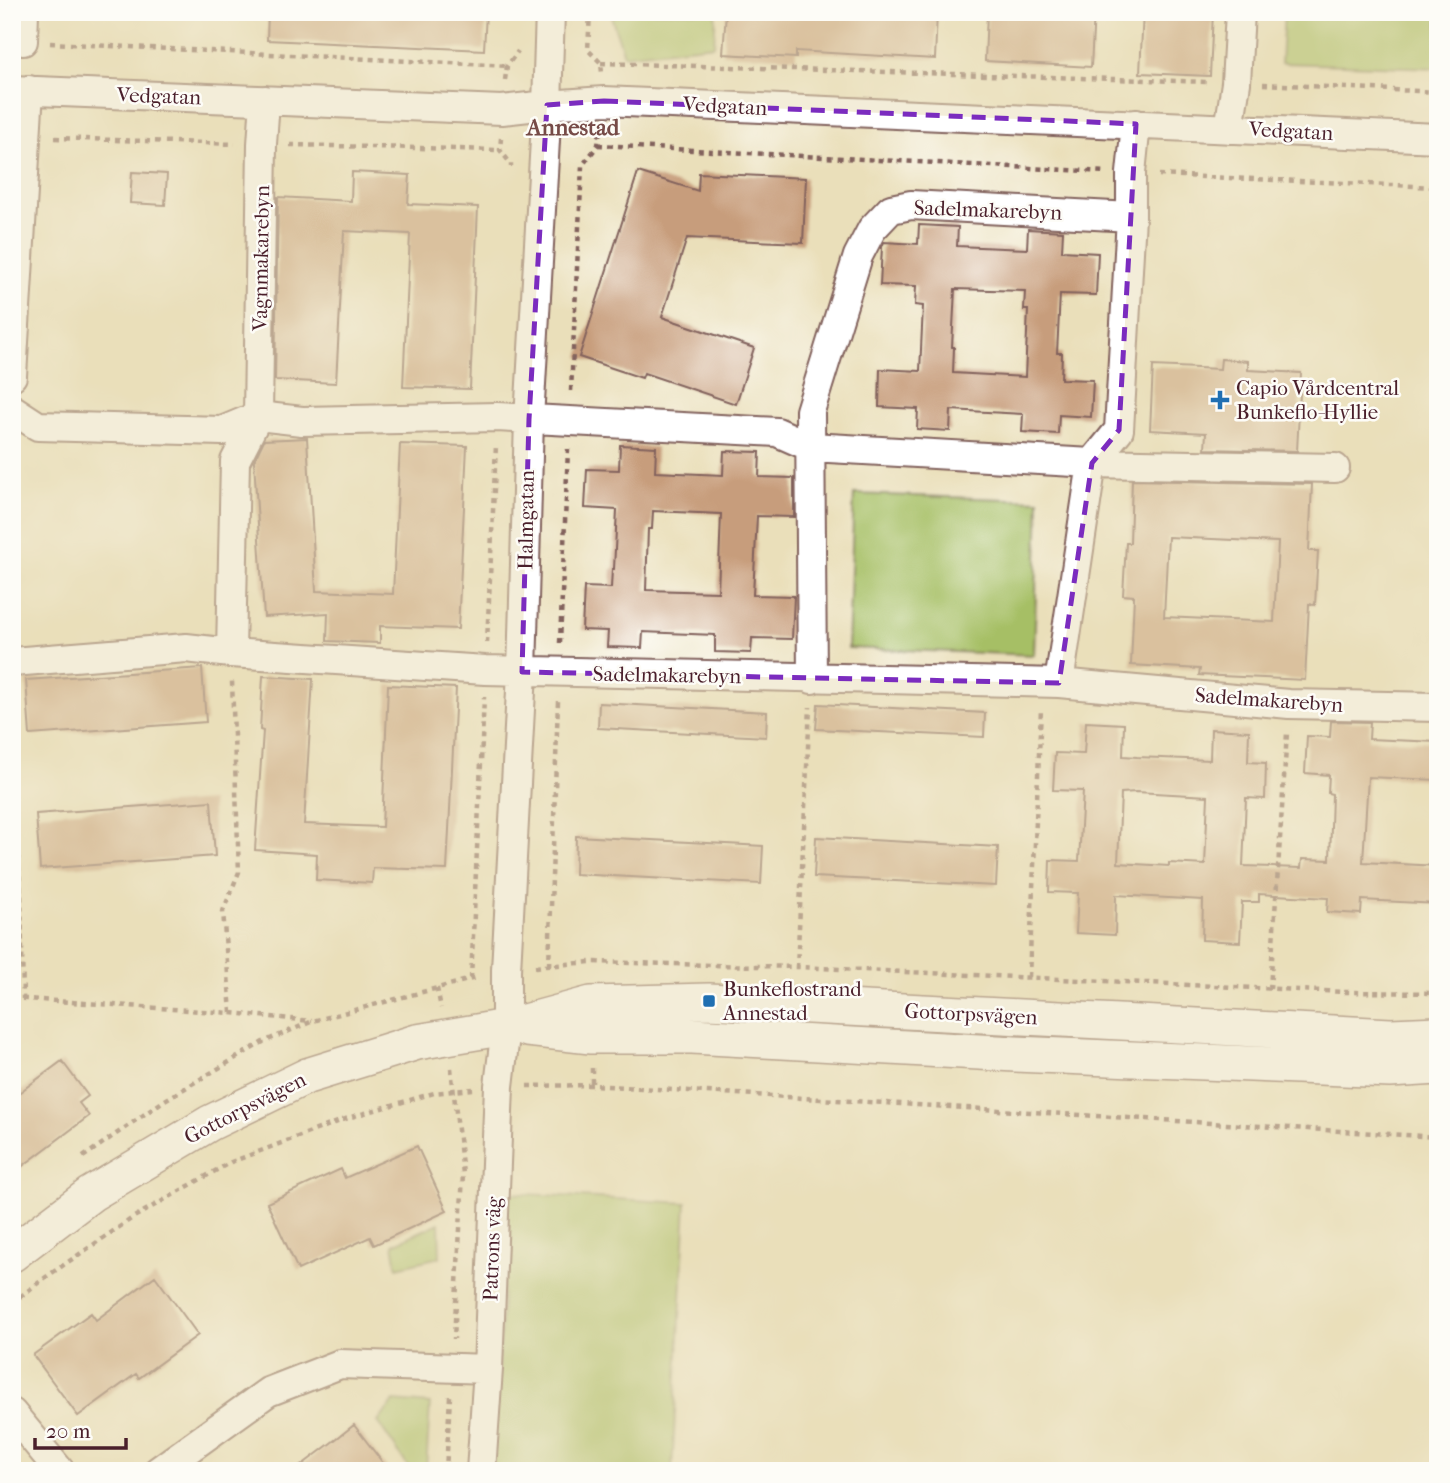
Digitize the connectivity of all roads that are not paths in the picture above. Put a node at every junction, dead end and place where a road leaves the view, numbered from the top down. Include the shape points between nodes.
1 (24, 12) edge
2 (550, 12) edge
3 (1240, 12) edge
4 (23, 41) road end
5 (21, 90) edge
6 (265, 100) junction
7 (547, 105) junction
8 (1136, 124) junction
9 (1229, 129) junction
10 (1438, 138) edge
11 (1131, 217) junction
12 (12, 376) edge
13 (12, 409) edge
14 (258, 416) junction
15 (529, 419) junction
16 (811, 447) junction
17 (1091, 463) junction
18 (1335, 468) dead end
19 (231, 653) junction
20 (12, 663) edge
21 (522, 672) junction
22 (812, 679) junction
23 (1059, 683) junction
24 (1438, 707) edge
25 (506, 1027) junction
26 (1438, 1034) edge
27 (1438, 1067) edge
28 (12, 1254) edge
29 (488, 1368) junction
30 (12, 1413) edge
31 (60, 1471) edge
32 (158, 1471) edge
33 (481, 1471) edge

1 - 4 street
2 - 7 street, Halmgatan
3 - 9 street
5 - 6 street, Vedgatan
5 - 12 street
6 - 7 street, Vedgatan via 502,110
6 - 14 street, Vagnmakarebyn
7 - 8 street, Vedgatan via 604,101
7 - 15 street, Halmgatan
8 - 9 street, Vedgatan
8 - 11 street
9 - 10 street, Vedgatan
11 - 16 street, Sadelmakarebyn via 911,205 891,209 872,229 858,256 810,411
11 - 17 street via 1119,430
13 - 14 street via 38,426 222,431
14 - 15 street via 302,421
14 - 19 street, Vagnmakarebyn via 235,461
15 - 16 street via 777,432
15 - 21 street, Halmgatan
16 - 17 street
16 - 22 street, Sadelmakarebyn
17 - 18 street
17 - 23 street
19 - 20 street via 186,648
19 - 21 street
21 - 22 street, Sadelmakarebyn
21 - 25 street, Halmgatan
22 - 23 street, Sadelmakarebyn
23 - 24 street, Sadelmakarebyn via 1289,704
25 - 26 street, Gottorpsvägen via 590,1004 709,1001 1391,1036
25 - 27 street, Gottorpsvägen via 591,1036 692,1036 1028,1055 1391,1070
25 - 28 street, Gottorpsvägen via 417,1042 307,1076 210,1123 91,1194
25 - 29 street, Patrons väg via 499,1086
29 - 32 street via 340,1364 268,1392
29 - 33 street, Patrons väg
30 - 31 street

